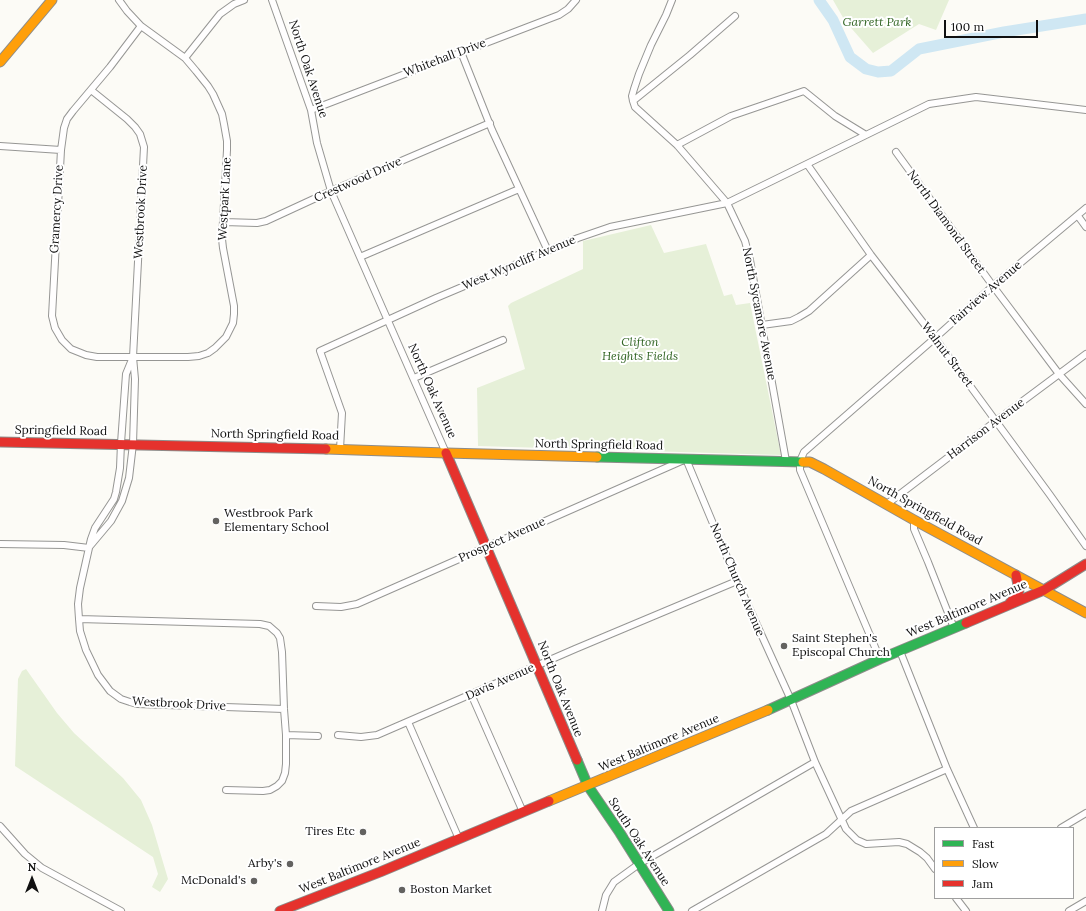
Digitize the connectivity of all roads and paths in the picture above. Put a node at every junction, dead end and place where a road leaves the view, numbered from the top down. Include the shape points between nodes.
1 (52, 0) edge
2 (119, 0) edge
3 (244, 0) edge
4 (272, 0) edge
5 (576, 0) edge
6 (672, 0) edge
7 (735, 16) dead end
8 (141, 26) junction
9 (461, 52) junction
10 (185, 58) junction
11 (0, 62) edge
12 (90, 90) junction
13 (633, 101) junction
14 (310, 110) junction
15 (1086, 110) edge
16 (490, 123) junction
17 (866, 135) junction
18 (677, 145) junction
19 (0, 146) edge
20 (61, 150) junction
21 (896, 152) dead end
22 (807, 164) junction
23 (519, 189) junction
24 (331, 191) junction
25 (727, 203) junction
26 (1086, 208) edge
27 (1078, 216) junction
28 (224, 222) junction
29 (1086, 227) edge
30 (548, 251) junction
31 (871, 256) junction
32 (360, 257) junction
33 (993, 286) junction
34 (388, 320) junction
35 (762, 325) junction
36 (935, 338) junction
37 (503, 340) dead end
38 (1086, 354) edge
39 (133, 357) junction
40 (1059, 374) junction
41 (414, 378) junction
42 (1086, 404) edge
43 (996, 421) junction
44 (0, 442) edge
45 (121, 443) junction
46 (133, 444) junction
47 (340, 449) junction
48 (446, 453) junction
49 (686, 459) junction
50 (786, 460) junction
51 (800, 461) junction
52 (888, 504) junction
53 (914, 520) junction
54 (0, 544) edge
55 (1086, 546) edge
56 (486, 547) junction
57 (89, 548) junction
58 (1086, 564) edge
59 (1016, 575) junction
60 (737, 581) junction
61 (1044, 590) junction
62 (1008, 605) junction
63 (316, 606) dead end
64 (1086, 613) edge
65 (79, 619) junction
66 (954, 628) junction
67 (900, 651) junction
68 (880, 659) junction
69 (538, 666) junction
70 (471, 694) junction
71 (791, 700) junction
72 (284, 709) junction
73 (408, 722) junction
74 (286, 735) junction
75 (338, 735) dead end
76 (318, 736) dead end
77 (815, 762) junction
78 (947, 769) junction
79 (588, 786) junction
80 (226, 790) dead end
81 (522, 812) junction
82 (1086, 812) edge
83 (842, 820) junction
84 (0, 826) edge
85 (974, 827) edge
86 (1063, 827) edge
87 (459, 839) junction
88 (639, 864) junction
89 (934, 868) edge
90 (957, 899) edge
91 (1086, 901) edge
92 (121, 911) edge
93 (280, 911) edge
94 (602, 911) edge
95 (669, 911) edge
96 (692, 911) edge
97 (966, 911) edge
98 (1069, 911) edge

1 - 11 main road
2 - 8 street, Westpark Lane
3 - 10 street via 220,14
4 - 14 street, North Oak Avenue
5 - 9 street, Whitehall Drive via 559,14
6 - 13 street via 639,74 632,96
7 - 13 street
8 - 10 street, Westpark Lane
8 - 12 street, Gramercy Drive
9 - 14 street, Whitehall Drive
9 - 16 street
10 - 28 street, Westpark Lane via 208,86 222,114 227,141
12 - 20 street, Gramercy Drive via 67,119
12 - 39 street, Westbrook Drive via 127,119 140,134 144,147
13 - 18 street, North Sycamore Avenue via 635,107
14 - 24 street, North Oak Avenue
15 - 17 street, West Wyncliff Avenue via 976,97 929,104
16 - 23 street
16 - 24 street, Crestwood Drive
17 - 18 street via 835,116 804,92 731,116
17 - 22 street, West Wyncliff Avenue
18 - 25 street, North Sycamore Avenue
19 - 20 street
20 - 39 street, Gramercy Drive via 52,310 55,328 66,345 86,356
21 - 33 street, North Diamond Street
22 - 25 street, West Wyncliff Avenue
22 - 31 street, Walnut Street
23 - 30 street
23 - 32 street
24 - 28 street, Crestwood Drive via 266,221
24 - 32 street, North Oak Avenue
25 - 30 street, West Wyncliff Avenue via 610,227
25 - 35 street, North Sycamore Avenue via 745,241
26 - 27 street, Fairview Avenue
27 - 29 street
27 - 33 street, Fairview Avenue
28 - 39 street, Westpark Lane via 223,248 234,306 233,322 226,337 208,353 199,356
30 - 34 street, West Wyncliff Avenue
31 - 35 street via 809,311 791,321
31 - 36 street, Walnut Street
32 - 34 street, North Oak Avenue
33 - 36 street, Fairview Avenue
33 - 40 street, North Diamond Street
34 - 41 street, North Oak Avenue
34 - 47 street, West Wyncliff Avenue via 320,351 342,412
35 - 50 street, North Sycamore Avenue
36 - 43 street, Walnut Street
36 - 51 street, Fairview Avenue via 804,452
37 - 41 street
38 - 40 street, Harrison Avenue
39 - 45 street, Westbrook Drive via 126,374
39 - 46 street, Westbrook Drive
40 - 42 street, North Diamond Street
40 - 43 street, Harrison Avenue
41 - 48 street, North Oak Avenue
43 - 52 street, Harrison Avenue
43 - 55 street, Walnut Street
44 - 45 main road, Springfield Road
45 - 46 main road, North Springfield Road
45 - 57 street, Westbrook Drive via 120,468 114,499 95,528
46 - 47 main road, North Springfield Road
46 - 57 street, Westbrook Drive via 129,478 122,501 111,521
47 - 48 main road, North Springfield Road
48 - 49 main road, North Springfield Road
48 - 56 main road, North Oak Avenue
49 - 50 main road, North Springfield Road
49 - 56 street, Prospect Avenue
49 - 60 street, North Church Avenue
50 - 51 main road, North Springfield Road
51 - 52 main road, North Springfield Road via 810,462
51 - 68 street via 800,470
52 - 53 main road, North Springfield Road
53 - 59 main road, North Springfield Road
53 - 66 street via 914,529
54 - 57 street
56 - 63 street, Prospect Avenue via 357,604 341,607
56 - 69 main road, North Oak Avenue
57 - 65 street, Westbrook Drive via 80,588
58 - 61 main road, West Baltimore Avenue
59 - 61 main road, North Springfield Road
59 - 62 main road via 1018,594
60 - 69 street, Davis Avenue
60 - 71 street, North Church Avenue
61 - 62 main road, West Baltimore Avenue
61 - 64 main road, North Springfield Road
62 - 66 main road, West Baltimore Avenue
65 - 72 street, Westbrook Drive via 86,650 98,675 110,691 121,699 137,704
65 - 72 street via 269,626 280,638
66 - 67 main road, West Baltimore Avenue
67 - 68 main road, West Baltimore Avenue
67 - 78 street
68 - 71 main road, West Baltimore Avenue
69 - 70 street, Davis Avenue
69 - 79 main road, North Oak Avenue
70 - 73 street, Davis Avenue
70 - 81 street
71 - 77 street, North Church Avenue
71 - 79 main road, West Baltimore Avenue
72 - 74 street
73 - 75 street, Davis Avenue via 377,735
73 - 87 street
74 - 76 street
74 - 80 street via 285,773 277,786 263,791
77 - 83 street, North Church Avenue
77 - 88 street
78 - 83 street via 851,811
78 - 85 street
79 - 81 main road, West Baltimore Avenue
79 - 88 main road, South Oak Avenue
81 - 87 main road, West Baltimore Avenue
82 - 86 street
83 - 89 street, North Church Avenue via 846,829 857,840 866,844 907,844 927,858
83 - 96 street via 826,834
84 - 92 street via 25,854 42,868
87 - 93 main road, West Baltimore Avenue
88 - 94 street via 614,882 606,894
88 - 95 main road, South Oak Avenue
90 - 97 street
91 - 98 street

